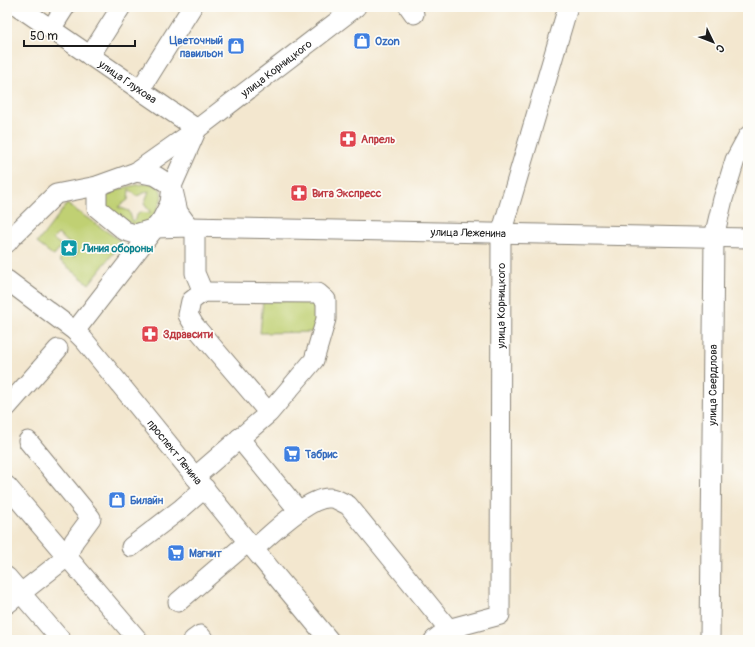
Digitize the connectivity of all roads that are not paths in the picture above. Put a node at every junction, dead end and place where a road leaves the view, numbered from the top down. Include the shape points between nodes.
1 (19, 7) edge
2 (64, 7) edge
3 (121, 7) edge
4 (192, 7) edge
5 (568, 7) edge
6 (349, 9) edge
7 (51, 29) junction
8 (90, 56) junction
9 (140, 90) junction
10 (197, 129) junction
11 (748, 136) edge
12 (136, 172) junction
13 (98, 186) junction
14 (172, 186) junction
15 (192, 227) junction
16 (155, 228) junction
17 (501, 234) junction
18 (714, 237) junction
19 (748, 238) edge
20 (7, 243) edge
21 (7, 280) edge
22 (203, 292) junction
23 (75, 331) junction
24 (58, 349) dead end
25 (7, 407) edge
26 (269, 413) junction
27 (240, 438) junction
28 (28, 441) dead end
29 (200, 482) junction
30 (7, 486) edge
31 (299, 511) junction
32 (251, 546) junction
33 (131, 547) dead end
34 (67, 557) junction
35 (7, 577) edge
36 (14, 599) edge
37 (178, 602) dead end
38 (447, 636) edge
39 (61, 640) edge
40 (138, 640) edge
41 (193, 640) edge
42 (204, 640) edge
43 (329, 640) edge
44 (710, 640) edge

1 - 7 street, улица Глухова
2 - 7 street
3 - 8 street
4 - 9 street
5 - 17 street, улица Корницкого
6 - 10 street, улица Корницкого
7 - 8 street, улица Глухова
8 - 9 street, улица Глухова
9 - 10 street, улица Глухова
10 - 12 street, улица Корницкого
10 - 14 street
11 - 18 street, улица Свердлова via 735,160 722,199
12 - 13 street
12 - 14 street via 156,176
13 - 16 street via 97,208 125,231 135,234
13 - 20 street via 56,194
14 - 15 street via 178,212
14 - 16 street via 170,203
15 - 16 street, улица Леженина
15 - 17 street, улица Леженина
15 - 22 street via 195,273
16 - 23 street
17 - 18 street, улица Леженина
17 - 38 street, улица Корницкого via 500,615
18 - 19 street, улица Леженина
18 - 44 street, улица Свердлова
21 - 23 street, проспект Ленина
22 - 26 street via 191,301 188,315
22 - 26 street via 318,293 326,300 326,319 314,360
23 - 29 street, проспект Ленина
24 - 25 street
26 - 27 street
27 - 29 street
27 - 31 street
28 - 34 street via 91,518 74,541
29 - 32 street, проспект Ленина
29 - 33 street via 182,508
30 - 34 street
31 - 32 street
31 - 38 street via 315,501 330,498 348,505
32 - 37 street
32 - 43 street, проспект Ленина
34 - 36 street
34 - 40 street
35 - 36 street
36 - 39 street
41 - 42 street via 200,635

